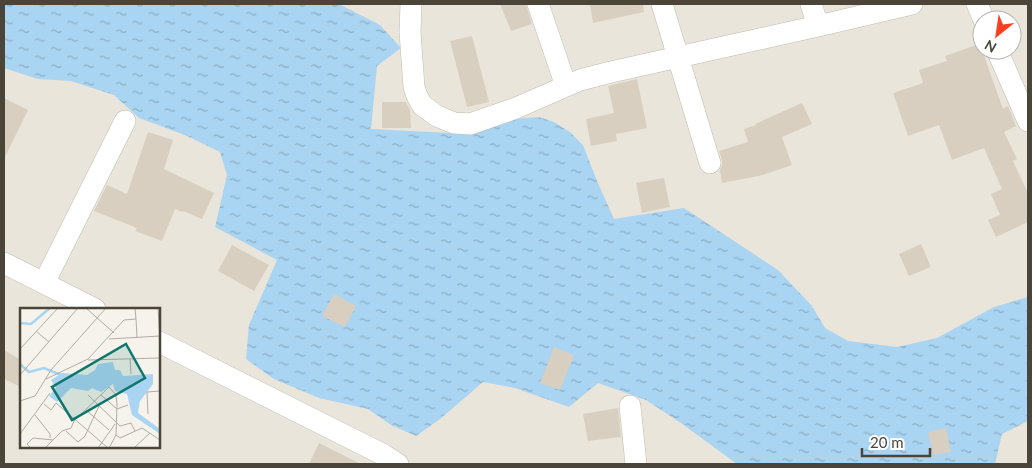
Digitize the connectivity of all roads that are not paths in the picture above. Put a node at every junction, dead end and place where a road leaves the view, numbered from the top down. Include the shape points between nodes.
1 (411, 4) edge
2 (538, 4) edge
3 (662, 4) edge
4 (810, 4) edge
5 (912, 4) edge
6 (818, 26) junction
7 (679, 57) junction
8 (1001, 60) edge
9 (566, 86) junction
10 (125, 121) dead end
11 (1028, 122) edge
12 (710, 163) dead end
13 (4, 263) edge
14 (44, 283) junction
15 (93, 308) edge
16 (160, 343) edge
17 (630, 406) dead end
18 (398, 464) edge
19 (636, 464) edge

1 - 9 street via 414,87 422,105 437,116 454,123 470,124
2 - 9 street
3 - 7 street
4 - 6 street
5 - 6 street
6 - 7 street
7 - 9 street
7 - 12 street
8 - 11 street
10 - 14 street
13 - 14 street
14 - 15 street
16 - 18 street
17 - 19 street

